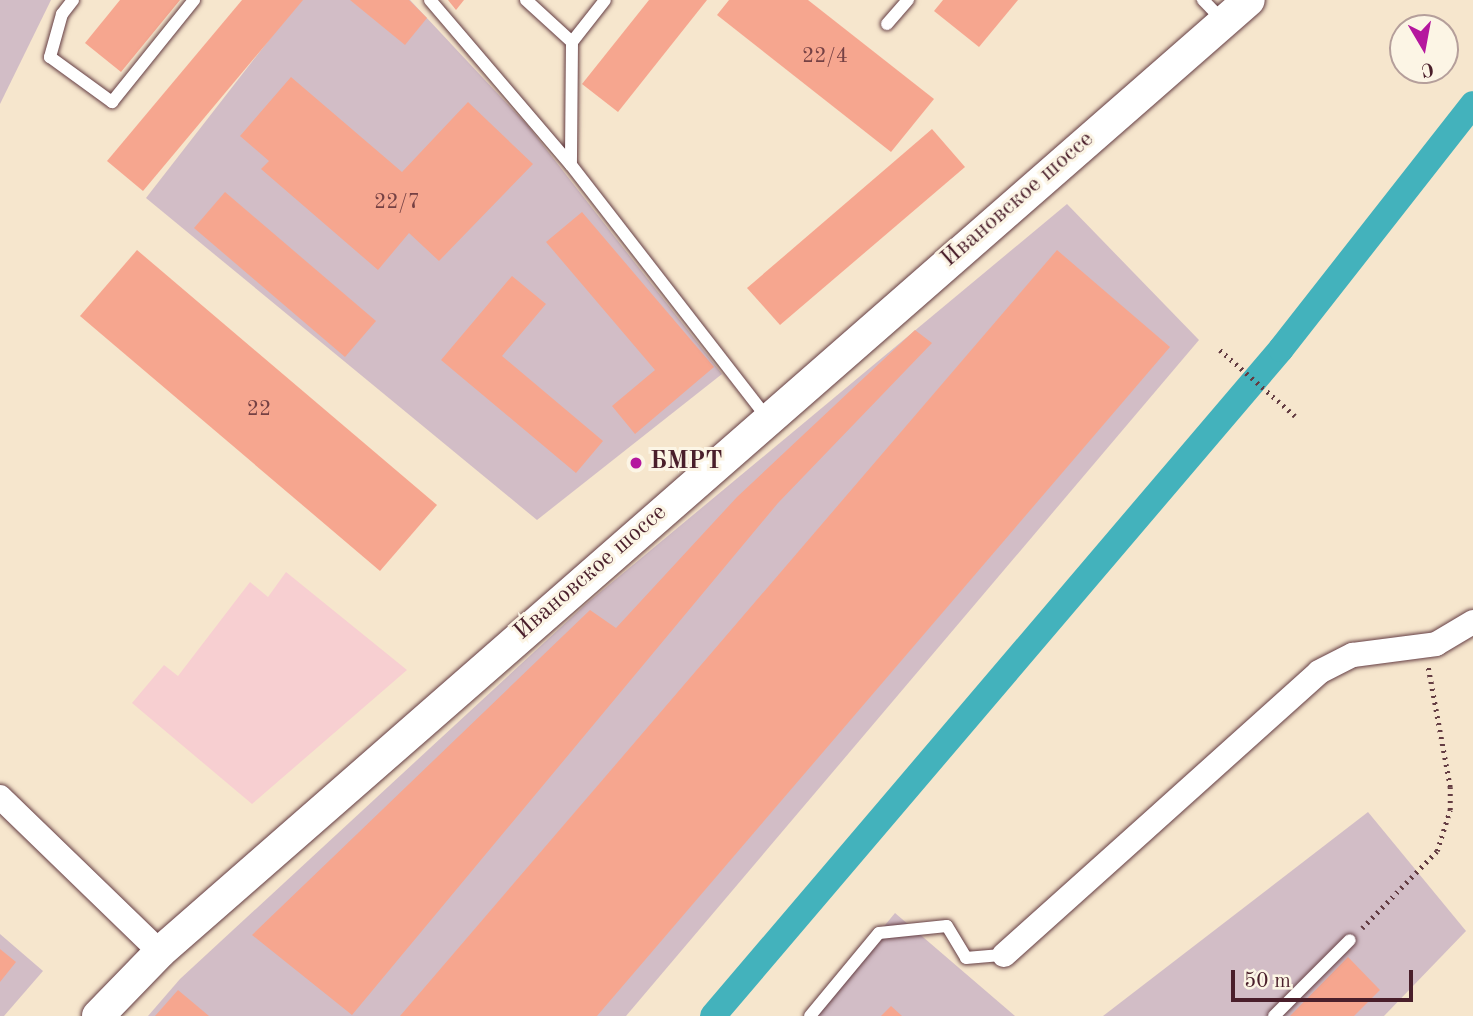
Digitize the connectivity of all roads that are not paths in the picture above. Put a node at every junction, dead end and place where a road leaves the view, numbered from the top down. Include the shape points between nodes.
1 (73, 0) edge
2 (194, 0) edge
3 (430, 0) edge
4 (526, 0) edge
5 (605, 0) edge
6 (908, 0) edge
7 (1249, 0) edge
8 (1213, 11) edge
9 (887, 24) dead end
10 (572, 42) junction
11 (571, 165) junction
12 (767, 418) junction
13 (1473, 622) edge
14 (0, 797) edge
15 (1350, 940) road end
16 (160, 952) junction
17 (1004, 955) joint
18 (98, 1016) edge
19 (810, 1016) edge
20 (1274, 1016) edge

1 - 2 lane via 62,14 50,57 112,102
3 - 11 lane
4 - 10 lane
5 - 10 lane
6 - 9 lane
7 - 8 street, Ивановское шоссе
8 - 12 street, Ивановское шоссе
10 - 11 lane
11 - 12 lane
12 - 16 street, Ивановское шоссе
13 - 17 street via 1436,644 1353,655 1319,671
14 - 16 street
15 - 20 lane
16 - 18 street, Ивановское шоссе
17 - 19 lane via 966,958 947,926 879,933

